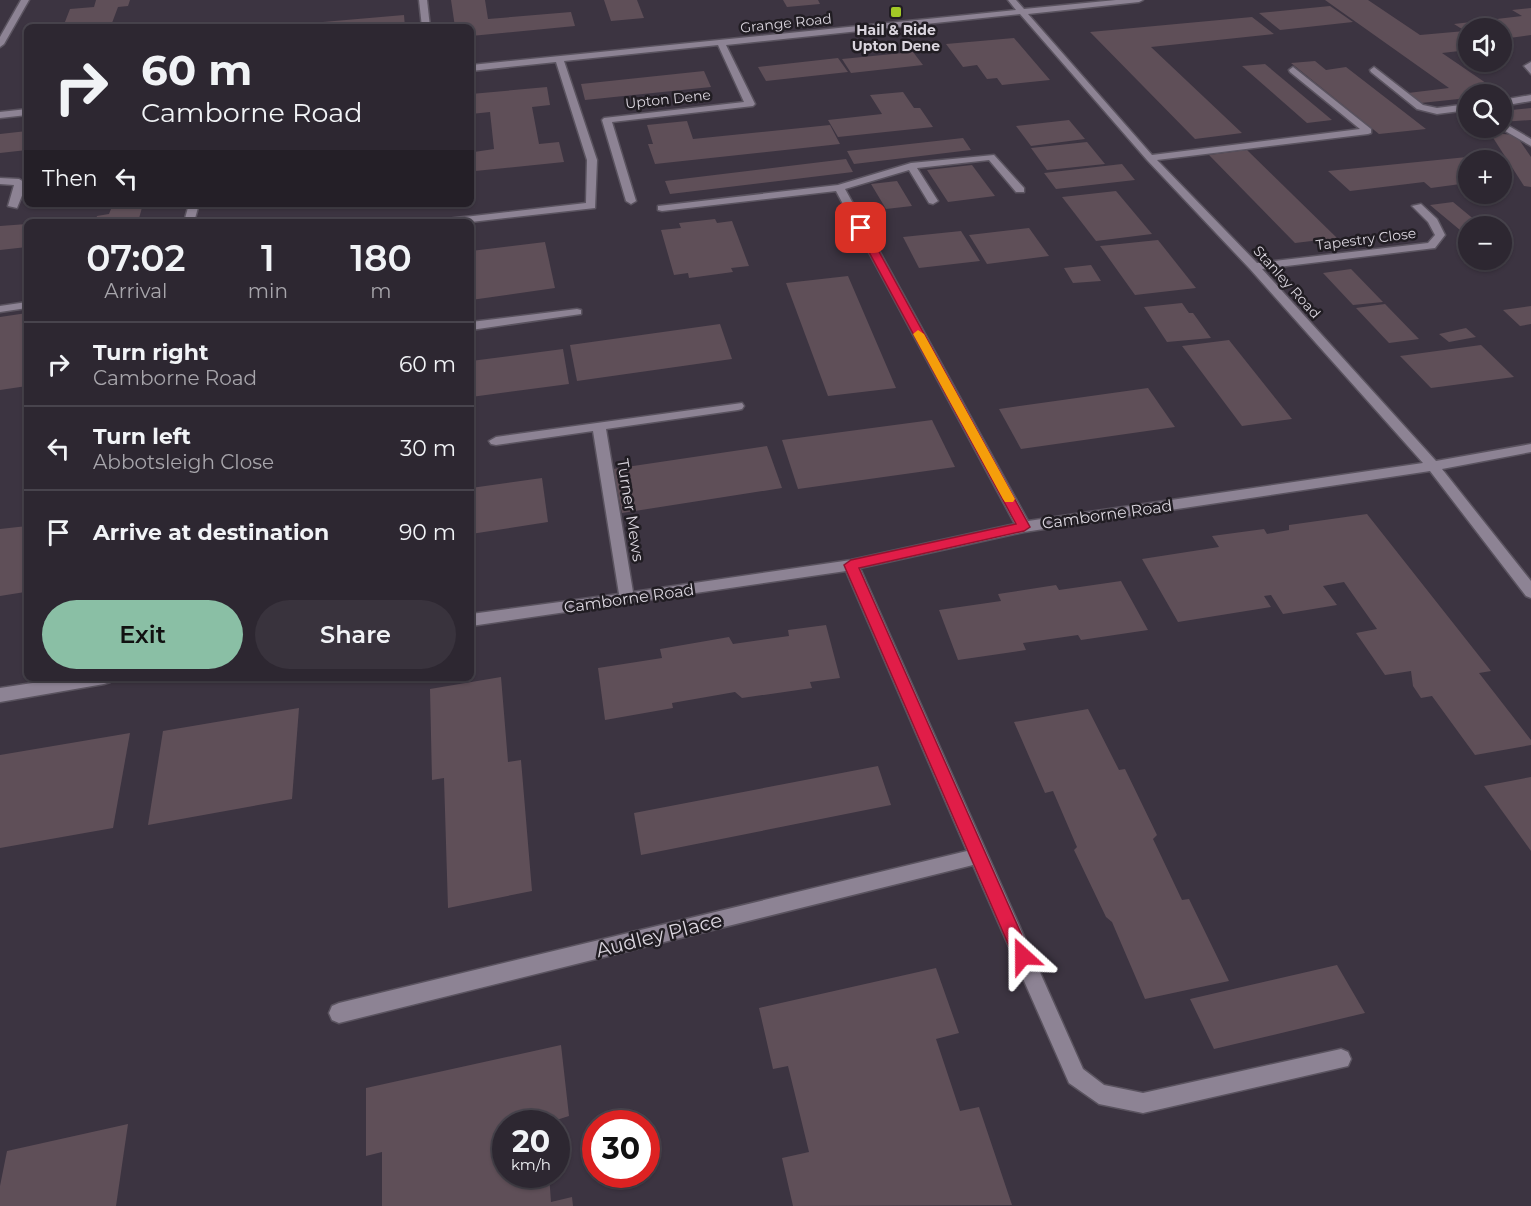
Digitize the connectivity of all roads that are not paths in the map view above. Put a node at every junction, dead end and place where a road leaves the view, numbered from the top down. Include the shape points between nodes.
1 (25, 0) edge
2 (423, 0) edge
3 (1012, 0) edge
4 (1139, 0) edge
5 (1023, 12) junction
6 (426, 24) edge
7 (721, 43) junction
8 (0, 44) edge
9 (559, 58) junction
10 (1531, 65) edge
11 (474, 68) edge
12 (1293, 70) dead end
13 (1374, 70) dead end
14 (1531, 71) edge
15 (1531, 98) edge
16 (1512, 101) edge
17 (1458, 108) edge
18 (24, 112) edge
19 (0, 115) edge
20 (1512, 131) edge
21 (1531, 143) edge
22 (1150, 158) junction
23 (911, 166) junction
24 (0, 181) edge
25 (839, 188) junction
26 (1020, 190) dead end
27 (631, 201) dead end
28 (933, 201) dead end
29 (13, 206) dead end
30 (1417, 206) dead end
31 (662, 208) dead end
32 (474, 219) edge
33 (1254, 267) junction
34 (24, 305) edge
35 (0, 309) edge
36 (577, 312) dead end
37 (474, 326) edge
38 (738, 406) dead end
39 (599, 426) junction
40 (496, 441) dead end
41 (1531, 448) edge
42 (1433, 466) junction
43 (1024, 527) junction
44 (851, 565) junction
45 (1531, 592) edge
46 (627, 599) junction
47 (474, 620) edge
48 (86, 681) edge
49 (0, 695) edge
50 (978, 856) junction
51 (339, 1013) dead end
52 (1341, 1059) dead end

1 - 8 street
2 - 6 street
3 - 5 street, Stanley Road
4 - 5 street, Grange Road
5 - 7 street, Grange Road
5 - 22 street, Stanley Road
7 - 9 street, Grange Road
7 - 27 street, Upton Dene via 750,104 607,120
9 - 11 street, Grange Road
9 - 32 street via 592,160 591,206
10 - 14 street
12 - 22 street via 1368,131
13 - 17 street via 1420,107 1437,111
15 - 16 street
18 - 19 street
20 - 21 street
22 - 33 street, Stanley Road
23 - 25 street
23 - 26 street via 991,158
23 - 28 street
24 - 29 street via 19,182
25 - 31 street
25 - 43 street
30 - 33 street, Tapestry Close via 1440,234 1431,246
33 - 42 street, Stanley Road
34 - 35 street
36 - 37 street
38 - 39 street
39 - 40 street
39 - 46 street, Turner Mews
41 - 42 street, Camborne Road
42 - 43 street, Camborne Road
42 - 45 street, Stanley Road
43 - 44 street, Camborne Road
44 - 46 street, Camborne Road
44 - 50 street
46 - 47 street, Camborne Road
48 - 49 street
50 - 51 street, Audley Place
50 - 52 street via 1076,1076 1099,1094 1143,1103

